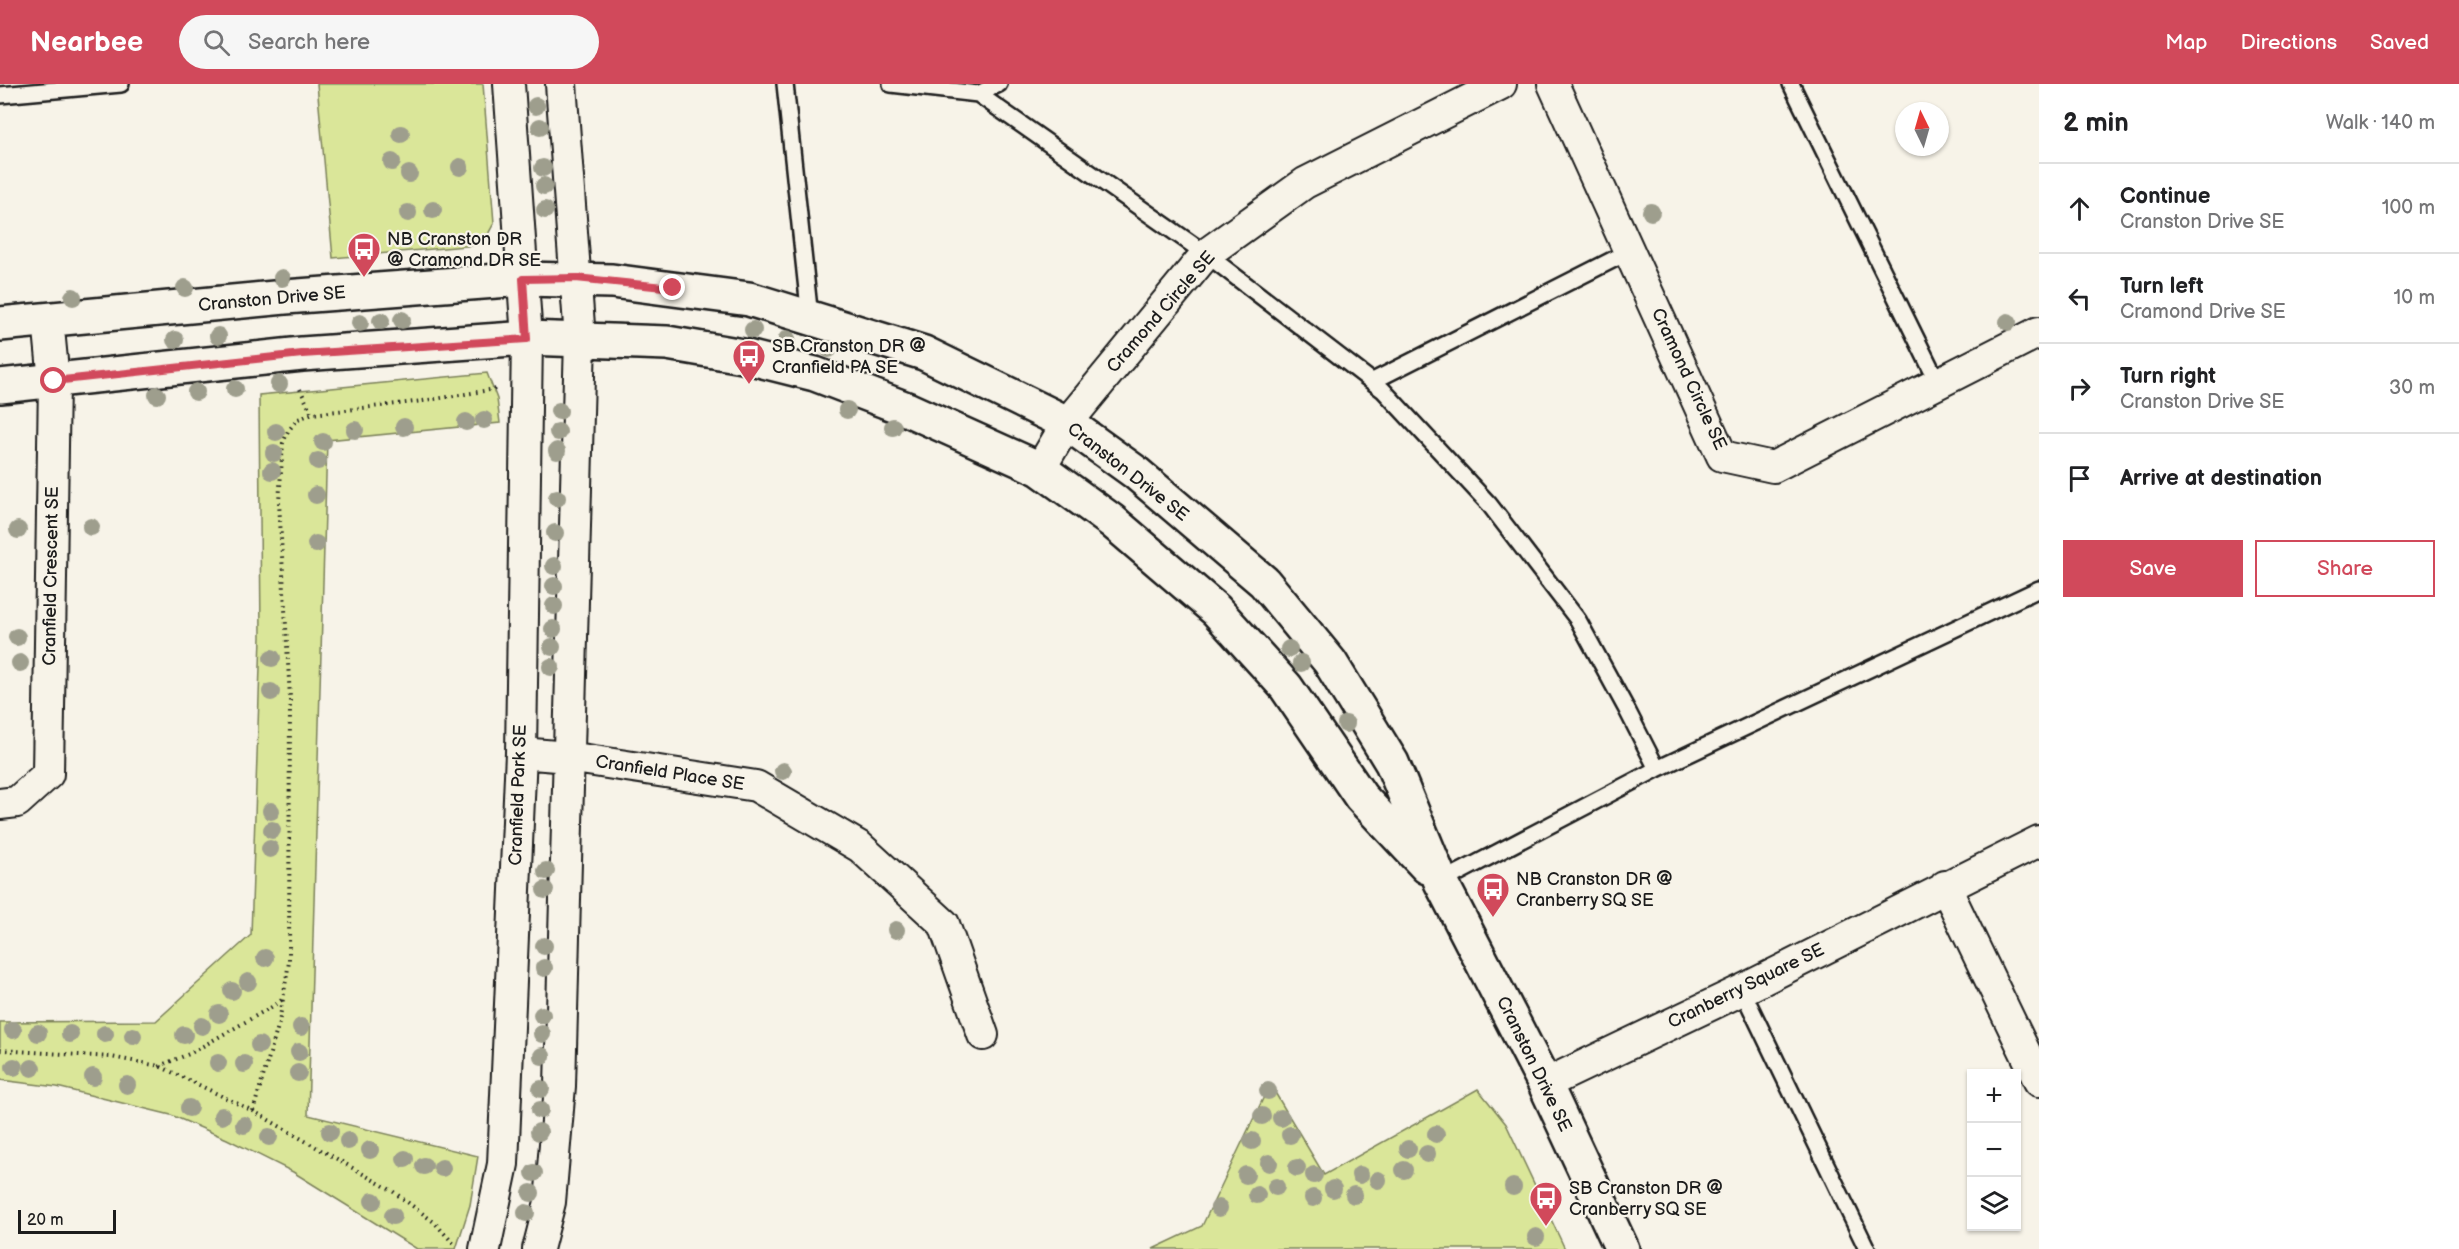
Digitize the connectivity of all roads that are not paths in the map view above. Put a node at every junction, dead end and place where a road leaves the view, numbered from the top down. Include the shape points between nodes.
1 (121, 84) edge
2 (509, 84) edge
3 (561, 84) edge
4 (785, 84) edge
5 (891, 84) edge
6 (999, 84) edge
7 (1501, 84) edge
8 (1553, 84) edge
9 (1791, 84) edge
10 (978, 94) junction
11 (0, 95) edge
12 (1630, 251) junction
13 (1206, 254) junction
14 (576, 278) junction
15 (523, 279) junction
16 (810, 318) junction
17 (48, 320) junction
18 (0, 324) edge
19 (2039, 332) edge
20 (527, 339) junction
21 (580, 339) junction
22 (54, 381) junction
23 (1373, 381) junction
24 (1938, 383) junction
25 (0, 386) edge
26 (1067, 423) junction
27 (1040, 469) junction
28 (2039, 589) edge
29 (520, 753) junction
30 (568, 757) junction
31 (1656, 769) junction
32 (0, 804) edge
33 (2039, 841) edge
34 (1441, 882) junction
35 (1945, 886) junction
36 (1742, 990) junction
37 (983, 1035) dead end
38 (2039, 1081) edge
39 (1545, 1084) junction
40 (486, 1249) edge
41 (538, 1249) edge
42 (1622, 1249) edge
43 (1867, 1249) edge

1 - 11 lane
2 - 15 street, Cranfield Park SE
3 - 14 street
4 - 16 lane
5 - 10 lane
6 - 10 lane
7 - 13 street, Cramond Circle SE via 1305,183
8 - 12 street, Cramond Circle SE
9 - 24 lane
10 - 13 lane
12 - 23 lane
12 - 24 street, Cramond Circle SE via 1722,456 1773,468
13 - 23 lane
13 - 26 street, Cramond Circle SE
14 - 15 street, Cranston Drive SE
14 - 16 street, Cranston Drive SE via 749,299
14 - 21 street
15 - 17 street, Cranston Drive SE
15 - 20 street, Cranfield Park SE
16 - 26 street, Cranston Drive SE via 924,352
17 - 18 street, Cranston Drive SE
17 - 22 street, Cranfield Crescent SE
19 - 24 street, Cramond Circle SE
20 - 21 street, Cranston Drive SE
20 - 22 street, Cranston Drive SE via 302,354
20 - 29 street, Cranfield Park SE
21 - 27 street, Cranston Drive SE via 667,343 815,374 909,410
21 - 30 street
22 - 25 street, Cranston Drive SE
22 - 32 street, Cranfield Crescent SE via 48,774 17,802
23 - 31 lane via 1489,504 1578,620
26 - 27 street, Cramond Circle SE
26 - 34 street, Cranston Drive SE via 1135,472 1264,582 1330,662 1392,762
27 - 34 street, Cranston Drive SE via 1112,522 1216,610 1286,687 1361,797
28 - 31 lane
29 - 30 street, Cranfield Place SE
29 - 40 street, Cranfield Park SE via 503,1164
30 - 37 street, Cranfield Place SE via 756,786 861,847 944,924
30 - 41 street via 560,1086 550,1202
31 - 34 lane
33 - 35 street, Cranberry Square SE
34 - 39 street, Cranston Drive SE
35 - 36 street, Cranberry Square SE
35 - 38 street
36 - 39 street, Cranberry Square SE
36 - 43 lane
39 - 42 street, Cranston Drive SE

